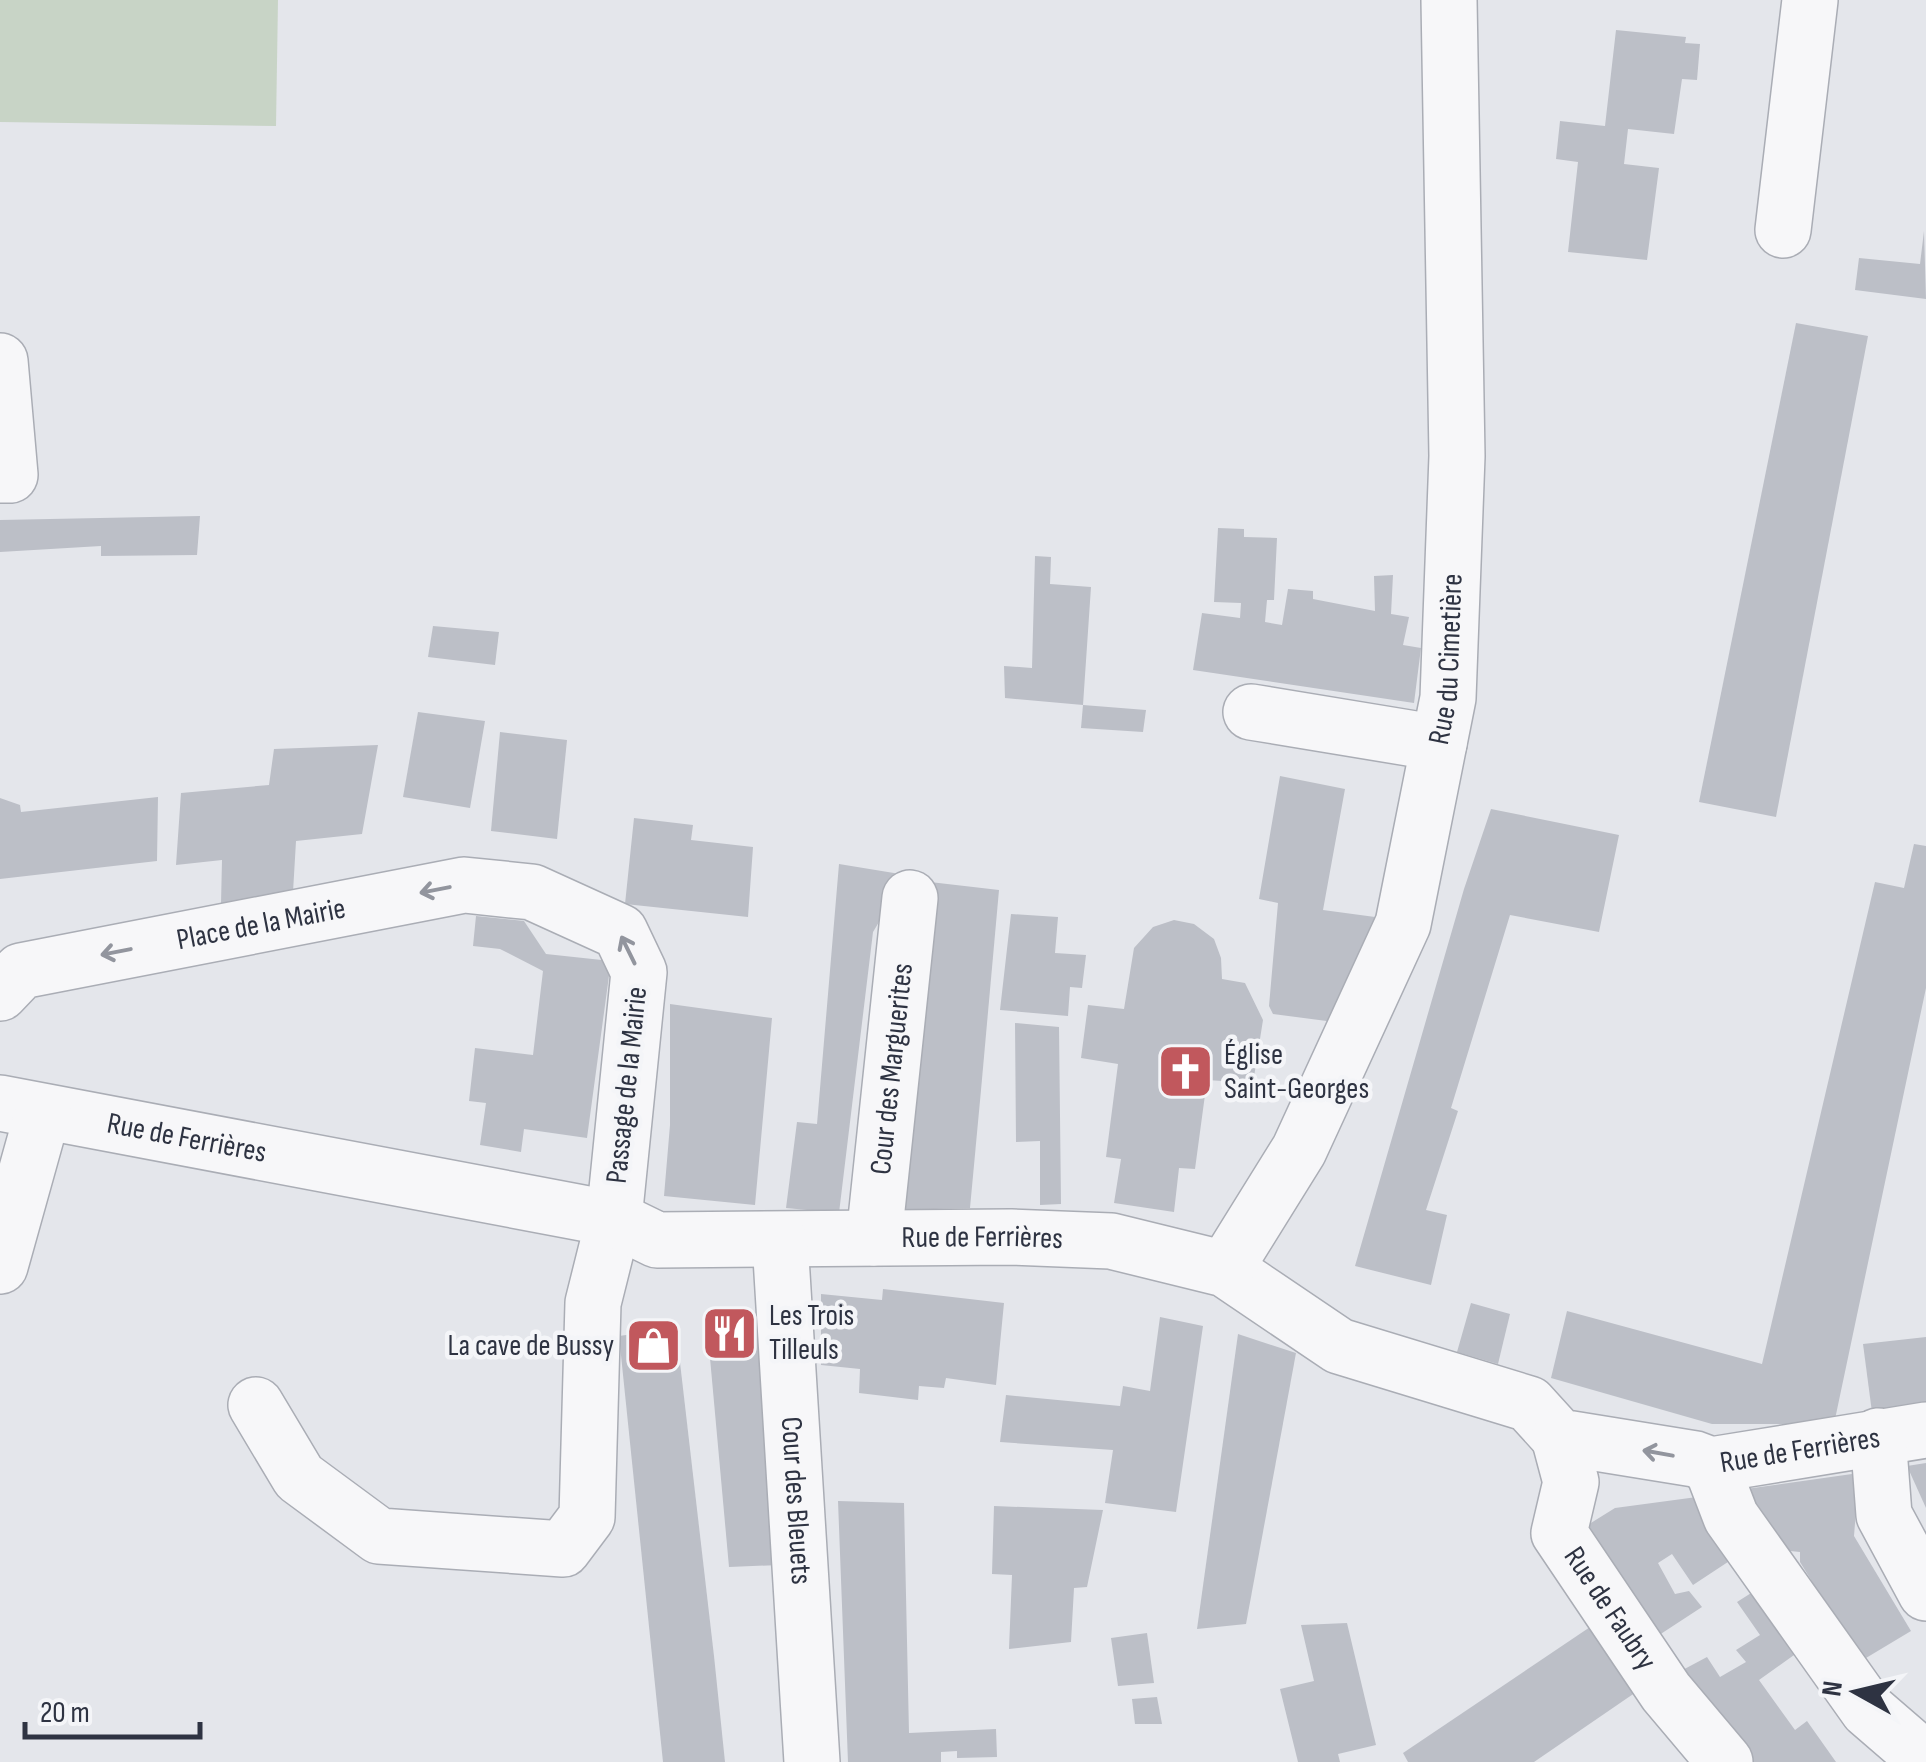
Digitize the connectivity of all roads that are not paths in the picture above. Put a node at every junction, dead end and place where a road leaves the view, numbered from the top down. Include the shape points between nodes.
1 (1450, 0) edge
2 (1810, 0) edge
3 (1783, 230) dead end
4 (0, 362) edge
5 (0, 475) edge
6 (1251, 712) dead end
7 (1439, 743) junction
8 (532, 892) joint
9 (910, 898) dead end
10 (0, 993) edge
11 (22, 1107) edge
12 (614, 1218) junction
13 (874, 1238) junction
14 (780, 1241) junction
15 (0, 1266) edge
16 (1224, 1269) junction
17 (256, 1405) dead end
18 (1902, 1433) edge
19 (1559, 1436) junction
20 (1710, 1465) junction
21 (1926, 1593) edge
22 (1919, 1754) dead end
23 (812, 1762) edge
24 (1725, 1762) edge

1 - 7 street, Rue du Cimetière via 1457,456 1448,698
2 - 3 street
4 - 5 street via 10,474
6 - 7 street
7 - 16 street, Rue du Cimetière via 1403,924 1299,1150
8 -> 10 street, Place de la Mairie via 464,884 21,971
12 -> 8 street, Passage de la Mairie via 638,972 620,932
9 - 13 street, Cour des Marguerites
11 - 12 street, Rue de Ferrières
11 - 15 street
12 - 14 street, Rue de Ferrières via 657,1240
12 - 17 street, Passage de la Mairie via 593,1303 587,1517 564,1548 379,1536 299,1477
13 - 14 street, Rue de Ferrières
13 - 16 street, Rue de Ferrières via 1112,1241
14 - 23 street, Cour des Bleuets
16 - 19 street, Rue de Ferrières via 1339,1346 1529,1404
18 - 20 street, Rue de Ferrières
18 - 21 street via 1884,1515
20 -> 19 street, Rue de Ferrières
19 - 24 street, Rue de Faubry via 1570,1482 1559,1533 1666,1692
20 - 22 street via 1731,1517 1868,1710

